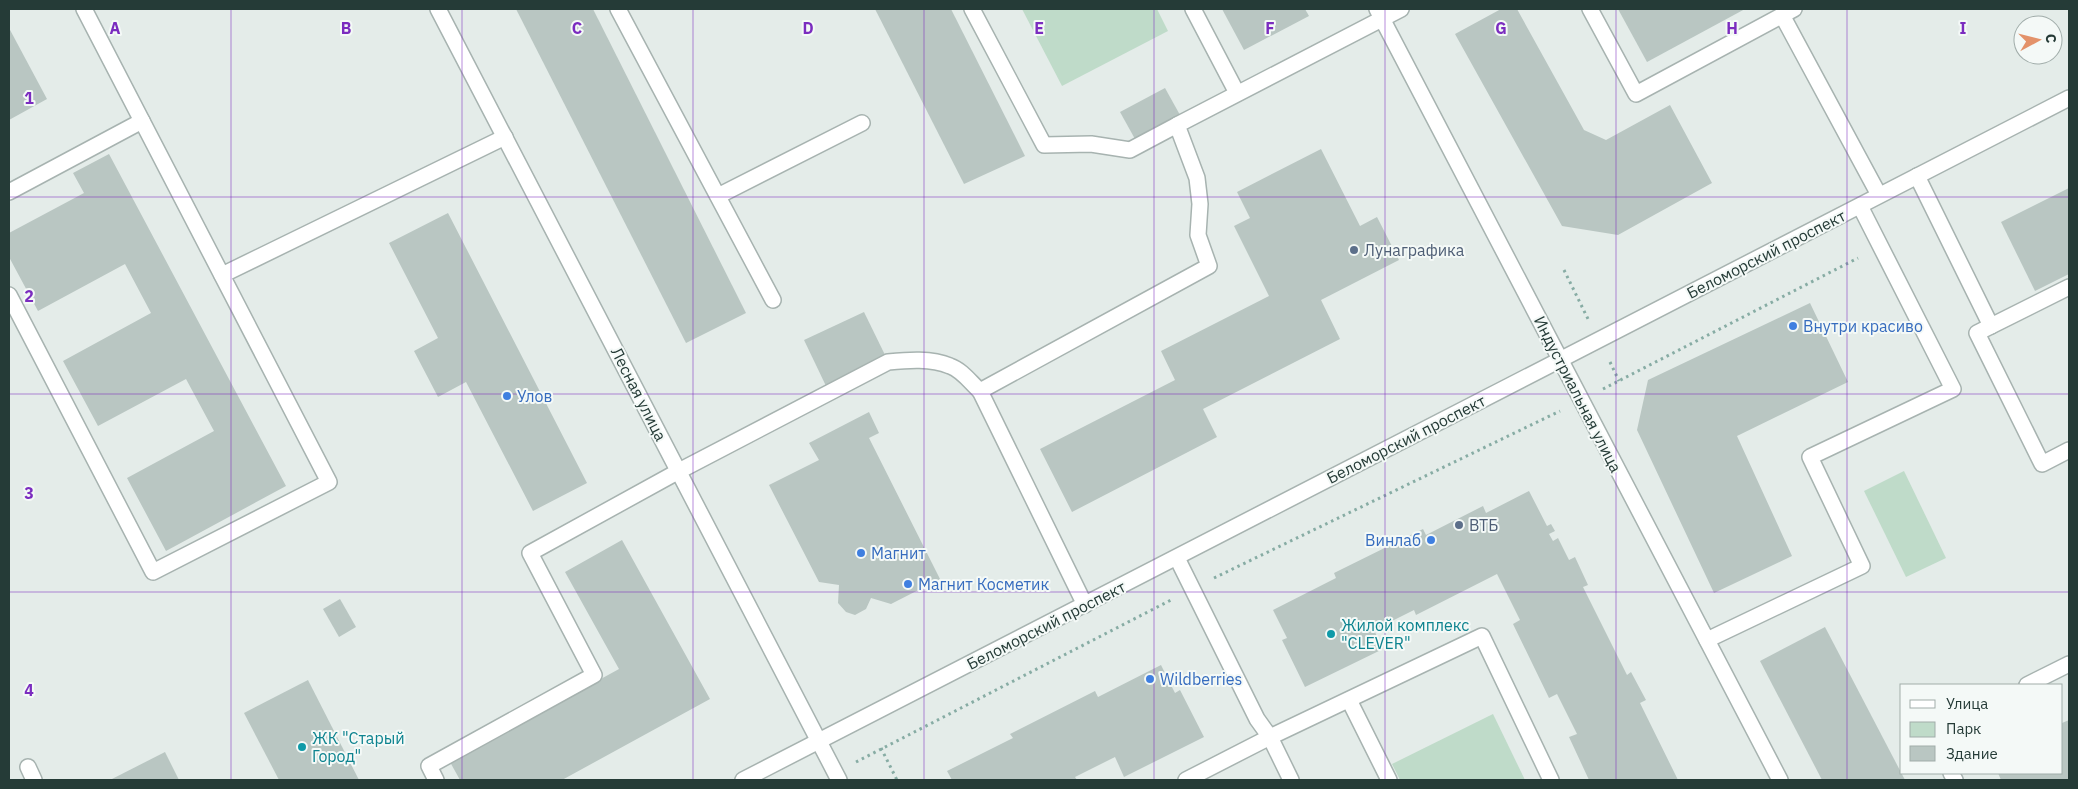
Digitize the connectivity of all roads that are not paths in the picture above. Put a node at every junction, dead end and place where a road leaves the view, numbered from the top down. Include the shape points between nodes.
1 (84, 9) edge
2 (438, 9) edge
3 (618, 9) edge
4 (972, 9) edge
5 (1193, 9) edge
6 (1401, 9) edge
7 (1590, 9) edge
8 (1788, 12) edge
9 (1379, 14) edge
10 (1237, 93) junction
11 (2069, 98) edge
12 (142, 121) junction
13 (862, 123) dead end
14 (1177, 125) junction
15 (505, 137) junction
16 (1917, 176) junction
17 (9, 192) edge
18 (718, 196) junction
19 (1880, 196) junction
20 (1860, 206) junction
21 (222, 275) junction
22 (2069, 288) edge
23 (9, 295) edge
24 (773, 300) dead end
25 (1991, 326) junction
26 (1561, 360) junction
27 (980, 392) junction
28 (2069, 450) edge
29 (679, 471) junction
30 (1177, 558) junction
31 (1085, 605) junction
32 (1707, 640) junction
33 (2069, 664) edge
34 (2029, 684) edge
35 (1349, 700) junction
36 (1270, 738) junction
37 (819, 742) junction
38 (436, 780) edge
39 (742, 780) edge
40 (839, 780) edge
41 (1186, 780) edge
42 (1291, 780) edge
43 (1389, 780) edge
44 (1551, 780) edge
45 (1780, 780) edge

1 - 12 street
2 - 15 street, Лесная улица
3 - 18 street
4 - 14 street via 1044,145 1091,144 1130,150
5 - 10 street
6 - 9 street
7 - 8 street via 1636,94
8 - 19 street
9 - 10 street
9 - 26 street, Индустриальная улица
10 - 14 street
11 - 16 street, Беломорский проспект
12 - 17 street
12 - 21 street
13 - 18 street
14 - 27 street via 1197,178 1200,204 1198,235 1209,266
15 - 21 street
15 - 29 street, Лесная улица
16 - 19 street, Беломорский проспект
16 - 25 street
18 - 24 street
19 - 20 street, Беломорский проспект
20 - 26 street, Беломорский проспект
20 - 32 street via 1953,389 1810,457 1862,566
21 - 23 street via 329,482 153,572
22 - 25 street
25 - 28 street via 1977,333 2042,464
26 - 30 street, Беломорский проспект
26 - 32 street, Индустриальная улица
27 - 29 street via 950,366 916,359 888,362
27 - 31 street
29 - 37 street, Лесная улица
29 - 38 street via 530,554 594,675 429,766
30 - 31 street, Беломорский проспект
30 - 36 street via 1257,719
31 - 37 street, Беломорский проспект
32 - 45 street, Индустриальная улица
33 - 34 street
35 - 36 street
35 - 43 street
35 - 44 street via 1482,636
36 - 41 street
36 - 42 street
37 - 39 street, Беломорский проспект
37 - 40 street, Лесная улица

